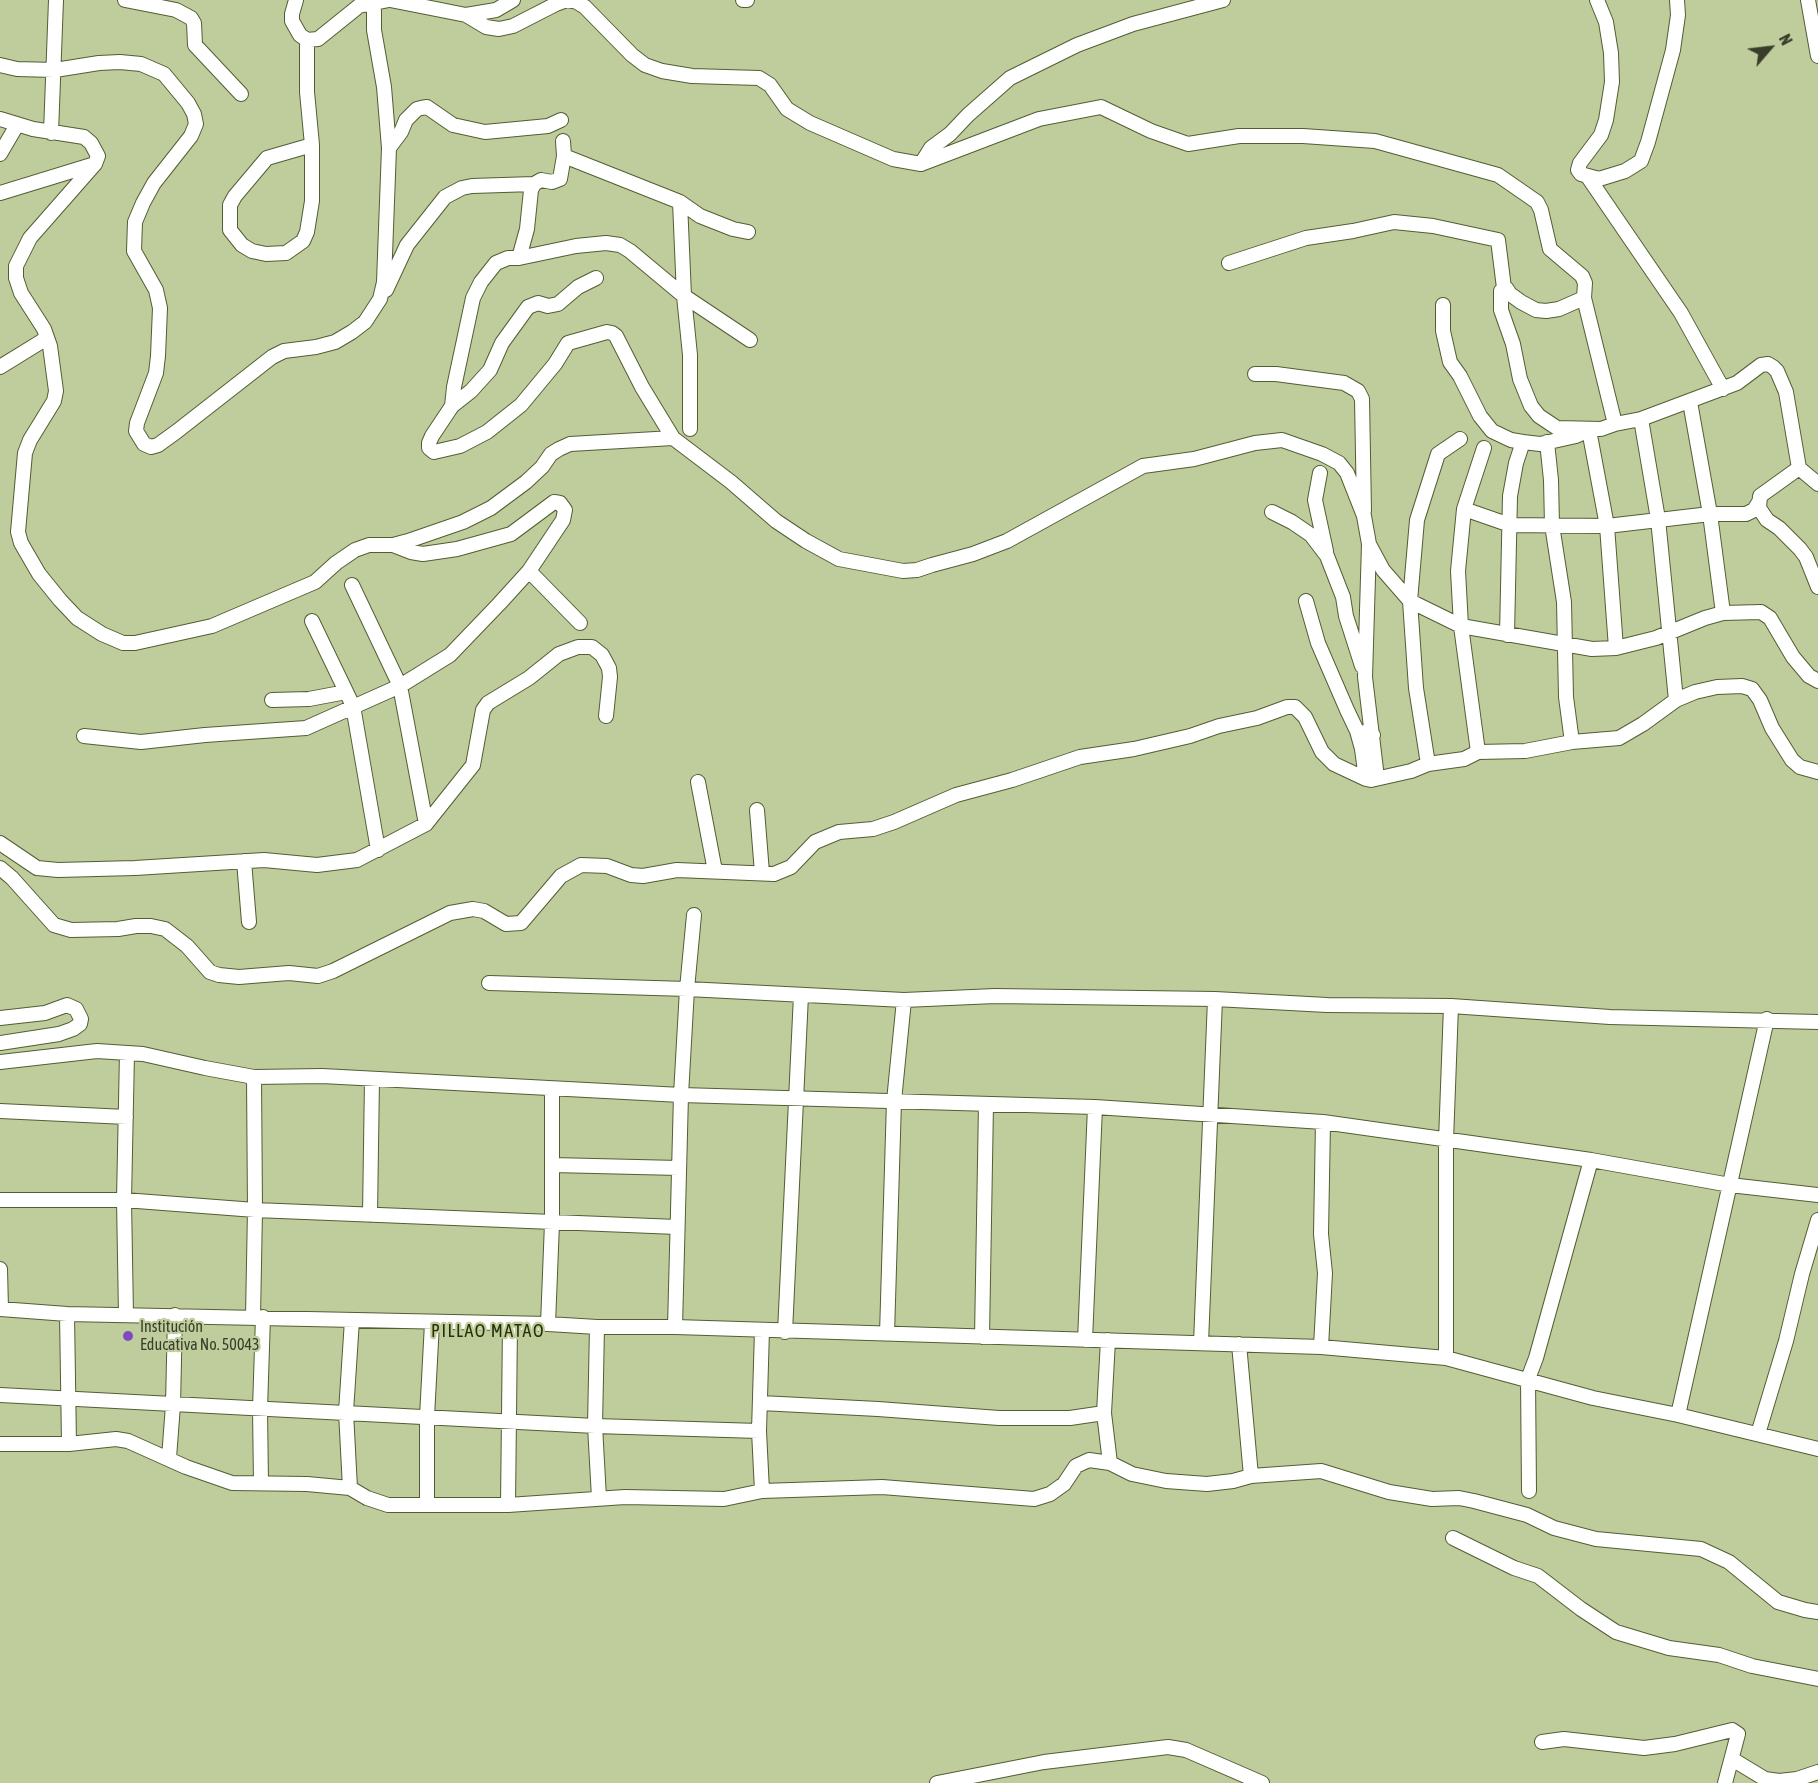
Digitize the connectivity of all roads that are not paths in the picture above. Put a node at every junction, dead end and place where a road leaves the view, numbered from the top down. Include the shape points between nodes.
1 (56, 0) edge
2 (125, 0) edge
3 (296, 0) edge
4 (389, 0) edge
5 (513, 0) edge
6 (1223, 0) edge
7 (1597, 0) edge
8 (1677, 0) edge
9 (1808, 0) edge
10 (370, 4) junction
11 (466, 15) junction
12 (307, 40) junction
13 (1818, 56) edge
14 (0, 66) edge
15 (55, 70) junction
16 (241, 94) dead end
17 (0, 119) edge
18 (561, 120) dead end
19 (17, 125) junction
20 (51, 133) junction
21 (563, 141) dead end
22 (312, 145) junction
23 (389, 148) junction
24 (0, 154) edge
25 (564, 156) junction
26 (95, 164) junction
27 (921, 164) junction
28 (1588, 177) junction
29 (534, 184) junction
30 (0, 193) edge
31 (680, 202) junction
32 (748, 232) dead end
33 (519, 258) junction
34 (1229, 263) dead end
35 (596, 278) dead end
36 (1504, 288) junction
37 (684, 296) junction
38 (1584, 298) junction
39 (380, 299) junction
40 (1443, 305) dead end
41 (47, 338) junction
42 (750, 340) dead end
43 (0, 367) edge
44 (1255, 374) dead end
45 (1723, 389) junction
46 (1690, 402) junction
47 (452, 406) junction
48 (1641, 419) junction
49 (1615, 424) junction
50 (690, 429) dead end
51 (1588, 430) junction
52 (673, 438) junction
53 (1460, 439) dead end
54 (1523, 442) junction
55 (1547, 442) junction
56 (1484, 448) dead end
57 (1799, 468) junction
58 (1320, 473) dead end
59 (1818, 484) edge
60 (1759, 502) junction
61 (1464, 509) junction
62 (1272, 512) dead end
63 (1710, 514) junction
64 (1365, 516) junction
65 (1658, 519) junction
66 (1509, 525) junction
67 (1552, 525) junction
68 (1607, 526) junction
69 (393, 544) junction
70 (1369, 544) junction
71 (1327, 556) junction
72 (529, 571) junction
73 (352, 585) dead end
74 (1818, 587) edge
75 (1306, 601) dead end
76 (1410, 601) junction
77 (1723, 613) junction
78 (312, 621) dead end
79 (580, 623) dead end
80 (1461, 626) junction
81 (1670, 632) junction
82 (1507, 635) junction
83 (1564, 644) junction
84 (1616, 648) junction
85 (1365, 677) junction
86 (1818, 681) edge
87 (400, 686) junction
88 (346, 692) junction
89 (272, 700) dead end
90 (1676, 700) junction
91 (353, 706) junction
92 (606, 716) dead end
93 (1357, 731) junction
94 (1373, 735) junction
95 (84, 736) dead end
96 (1572, 742) junction
97 (1478, 752) junction
98 (1428, 764) junction
99 (1818, 772) edge
100 (1372, 778) junction
101 (698, 782) dead end
102 (757, 810) dead end
103 (426, 824) junction
104 (0, 843) edge
105 (378, 850) junction
106 (244, 861) junction
107 (0, 868) edge
108 (715, 871) junction
109 (762, 873) junction
110 (694, 915) dead end
111 (249, 922) dead end
112 (489, 983) dead end
113 (687, 989) junction
114 (801, 995) junction
115 (1215, 999) junction
116 (904, 1000) junction
117 (1450, 1006) junction
118 (0, 1018) edge
119 (1767, 1019) junction
120 (1818, 1022) edge
121 (0, 1043) edge
122 (127, 1053) junction
123 (0, 1062) edge
124 (254, 1077) junction
125 (372, 1078) junction
126 (552, 1089) junction
127 (681, 1095) junction
128 (797, 1099) junction
129 (894, 1101) junction
130 (986, 1104) junction
131 (1095, 1107) junction
132 (0, 1111) edge
133 (1209, 1115) junction
134 (126, 1117) junction
135 (1323, 1122) junction
136 (1446, 1141) junction
137 (1591, 1160) junction
138 (552, 1165) junction
139 (679, 1168) junction
140 (1730, 1185) junction
141 (1818, 1196) edge
142 (0, 1200) edge
143 (124, 1200) junction
144 (255, 1210) junction
145 (370, 1215) junction
146 (1818, 1220) edge
147 (552, 1223) junction
148 (677, 1227) junction
149 (0, 1269) edge
150 (0, 1309) edge
151 (67, 1314) junction
152 (126, 1315) junction
153 (175, 1315) junction
154 (258, 1317) junction
155 (352, 1320) junction
156 (432, 1323) junction
157 (510, 1324) junction
158 (548, 1324) junction
159 (597, 1327) junction
160 (675, 1327) junction
161 (762, 1330) junction
162 (785, 1332) junction
163 (887, 1334) junction
164 (982, 1337) junction
165 (1085, 1340) junction
166 (1108, 1340) junction
167 (1202, 1343) junction
168 (1239, 1344) junction
169 (1321, 1347) junction
170 (1446, 1358) junction
171 (1528, 1379) junction
172 (0, 1395) edge
173 (70, 1398) junction
174 (761, 1403) junction
175 (173, 1406) junction
176 (260, 1409) junction
177 (346, 1412) junction
178 (1104, 1413) junction
179 (1678, 1415) junction
180 (427, 1417) junction
181 (508, 1422) junction
182 (595, 1426) junction
183 (759, 1431) junction
184 (1758, 1434) junction
185 (0, 1444) edge
186 (69, 1444) junction
187 (1818, 1449) edge
188 (169, 1458) junction
189 (1110, 1462) junction
190 (1251, 1476) junction
191 (261, 1483) junction
192 (350, 1488) junction
193 (762, 1491) junction
194 (1529, 1491) dead end
195 (599, 1498) junction
196 (427, 1505) junction
197 (508, 1505) junction
198 (1453, 1538) dead end
199 (1818, 1612) edge
200 (1818, 1679) edge
201 (1542, 1742) dead end
202 (1732, 1758) junction
203 (1818, 1772) edge
204 (937, 1783) edge
205 (1262, 1783) edge
206 (1725, 1783) edge

1 - 15 street
2 - 16 street via 176,10 191,18 195,45
3 - 12 street via 292,21
4 - 10 street
4 - 11 street
5 - 11 street via 496,10
6 - 27 street via 1133,24 1077,45 1010,78 931,148
7 - 28 street via 1606,22 1612,82 1601,135 1578,170
8 - 28 street via 1673,50 1641,160 1625,171 1599,179
9 - 13 street
10 - 12 street via 359,6 318,39
10 - 23 street via 374,11
11 - 27 street via 486,27 499,29 567,0 577,2 645,65 692,76 759,78 787,109 810,123 893,159
12 - 22 street
14 - 15 street
15 - 20 street
15 - 39 street via 99,63 141,64 164,74 194,114 196,124 191,136 154,183 135,222 134,251 156,290 160,308 156,373 136,431 144,444 158,445 272,357 284,351 335,342 352,332 365,322
17 - 19 street
18 - 23 street via 548,126 484,132 453,125 422,108 406,120
19 - 20 street
19 - 24 street
20 - 26 street via 84,137 96,150
21 - 25 street
22 - 22 street via 312,201 303,241 286,253 276,254 242,245 230,230 230,205 235,196 267,159
23 - 39 street
25 - 29 street via 560,178
25 - 31 street
26 - 30 street
26 - 41 street via 30,238 15,266 21,293
27 - 38 street via 1039,119 1101,107 1188,144 1239,136 1375,141 1498,175 1532,198 1541,210 1550,249 1582,276
28 - 45 street via 1681,313
29 - 33 street
29 - 39 street via 472,186 445,197 407,246
31 - 32 street via 700,216
31 - 37 street
33 - 37 street via 576,246 620,245
33 - 47 street via 496,263 476,291
34 - 36 street via 1306,238 1394,222 1498,240
35 - 47 street via 558,304 528,307 502,343 490,370
36 - 38 street via 1521,302 1546,312
36 - 51 street via 1501,310 1531,406 1557,428
37 - 42 street
37 - 50 street via 690,355
38 - 49 street
40 - 54 street via 1443,331 1450,362 1480,416 1492,431
41 - 43 street
41 - 69 street via 56,391 25,453 18,532 39,574 60,600 77,618 102,634 123,643 135,643 212,626 315,582 355,550
44 - 64 street via 1344,383 1358,391 1362,399
45 - 46 street
45 - 57 street via 1761,365 1768,364 1777,371 1786,392
46 - 48 street
46 - 63 street
47 - 52 street via 429,443 434,452 460,446 501,423 521,405 568,343 607,332 616,336
48 - 49 street
48 - 65 street
49 - 51 street
51 - 55 street
51 - 68 street
52 - 64 street via 806,542 838,559 903,571 932,566 1007,541 1143,466 1194,459 1268,441 1282,440 1339,463
52 - 69 street via 570,444 551,454 526,482 491,508 462,522
53 - 76 street via 1438,454 1417,520
54 - 55 street
54 - 66 street via 1510,496
55 - 67 street
56 - 61 street
57 - 59 street
57 - 60 street via 1760,496
58 - 71 street via 1315,500
60 - 63 street via 1746,514
60 - 74 street via 1763,516 1806,557
61 - 66 street
61 - 80 street via 1458,572
62 - 71 street via 1311,535
63 - 65 street
63 - 77 street
64 - 70 street
65 - 68 street
65 - 81 street
66 - 67 street
66 - 82 street
67 - 68 street
67 - 83 street via 1564,602
68 - 84 street
69 - 72 street via 423,554 499,539 557,502 565,510 563,520
70 - 76 street via 1383,570
70 - 85 street
71 - 85 street
72 - 79 street
72 - 87 street via 450,655
73 - 87 street
75 - 93 street via 1318,643
76 - 80 street
76 - 98 street via 1416,688
77 - 81 street
77 - 86 street via 1753,611 1770,618 1793,657
78 - 88 street
80 - 82 street
80 - 97 street
81 - 84 street
81 - 90 street
82 - 83 street
83 - 84 street
83 - 96 street
85 - 94 street
87 - 91 street
87 - 103 street
88 - 89 street
88 - 91 street
90 - 96 street via 1619,738
90 - 99 street via 1717,687 1752,689 1792,760 1800,767
91 - 95 street via 306,728 141,742
91 - 105 street
92 - 103 street via 610,677 602,655 592,647 559,654 488,703 483,710 473,765
93 - 94 street
93 - 100 street
94 - 100 street
96 - 97 street via 1525,751
97 - 98 street via 1464,759
98 - 100 street
100 - 109 street via 1334,764 1322,752 1305,717 1295,707 1287,707 1190,736 1080,758 956,795 873,829 839,832 816,842 791,867 774,874
101 - 108 street
102 - 109 street
103 - 105 street
104 - 106 street via 47,870
105 - 106 street via 357,860 333,864
106 - 111 street
107 - 108 street via 54,925 71,930 143,926 165,929 210,972 239,977 289,973 318,976 463,910 484,911 513,925 561,876 581,865 607,866 643,876 677,870
108 - 109 street
110 - 113 street
112 - 113 street
113 - 114 street
113 - 127 street
114 - 116 street
114 - 128 street
115 - 116 street via 994,996
115 - 117 street
115 - 133 street
116 - 129 street
117 - 119 street via 1610,1017
117 - 136 street
118 - 121 street via 45,1013 67,1005 76,1009 81,1019 74,1029 59,1034
119 - 120 street
119 - 140 street
122 - 123 street via 97,1051
122 - 124 street
122 - 134 street
124 - 125 street
124 - 144 street
125 - 126 street
125 - 145 street
126 - 127 street
126 - 138 street
127 - 128 street
127 - 139 street
128 - 129 street
128 - 162 street
129 - 130 street
129 - 163 street
130 - 131 street
130 - 164 street
131 - 133 street
131 - 165 street
132 - 134 street
133 - 135 street
133 - 167 street
134 - 143 street
135 - 136 street
135 - 169 street via 1321,1234 1325,1273
136 - 137 street
136 - 170 street
137 - 140 street
137 - 171 street
138 - 139 street
138 - 147 street
139 - 148 street
140 - 141 street
140 - 179 street
142 - 143 street
143 - 144 street
143 - 152 street
144 - 145 street
144 - 154 street
145 - 147 street
146 - 184 street
147 - 148 street
147 - 158 street
148 - 160 street
149 - 150 street
150 - 151 street
151 - 152 street
151 - 173 street
152 - 153 street
153 - 154 street
153 - 175 street
154 - 155 street
154 - 176 street
155 - 156 street
155 - 177 street
156 - 157 street
156 - 180 street
157 - 158 street
157 - 181 street
158 - 159 street
159 - 160 street
159 - 182 street
160 - 161 street
161 - 162 street
161 - 174 street
162 - 163 street
163 - 164 street
164 - 165 street
165 - 166 street
166 - 167 street
166 - 178 street
167 - 168 street
168 - 169 street
168 - 190 street
169 - 170 street
170 - 171 street
171 - 179 street via 1593,1398
171 - 194 street
172 - 173 street
173 - 175 street
173 - 186 street
174 - 178 street via 999,1419 1070,1418
174 - 183 street
175 - 176 street
175 - 188 street
176 - 177 street
176 - 191 street
177 - 180 street
177 - 192 street
178 - 189 street
179 - 184 street
180 - 181 street
180 - 196 street
181 - 182 street
181 - 197 street
182 - 183 street
182 - 195 street
183 - 193 street
184 - 187 street
185 - 186 street
186 - 188 street via 116,1439
188 - 191 street via 232,1482
189 - 190 street via 1132,1474 1166,1481 1207,1484
189 - 193 street via 1084,1461 1064,1484 1034,1499 882,1487
190 - 199 street via 1321,1471 1389,1492 1473,1501 1596,1539 1701,1549 1729,1562 1778,1602
191 - 192 street
192 - 196 street via 388,1505
193 - 195 street via 724,1499
195 - 197 street
196 - 197 street
198 - 200 street via 1538,1576 1616,1632 1669,1648 1719,1655
201 - 202 street via 1564,1739 1644,1748 1732,1730 1738,1734
202 - 203 street via 1765,1779 1797,1779
202 - 206 street
204 - 205 street via 1044,1762 1168,1747 1186,1750

